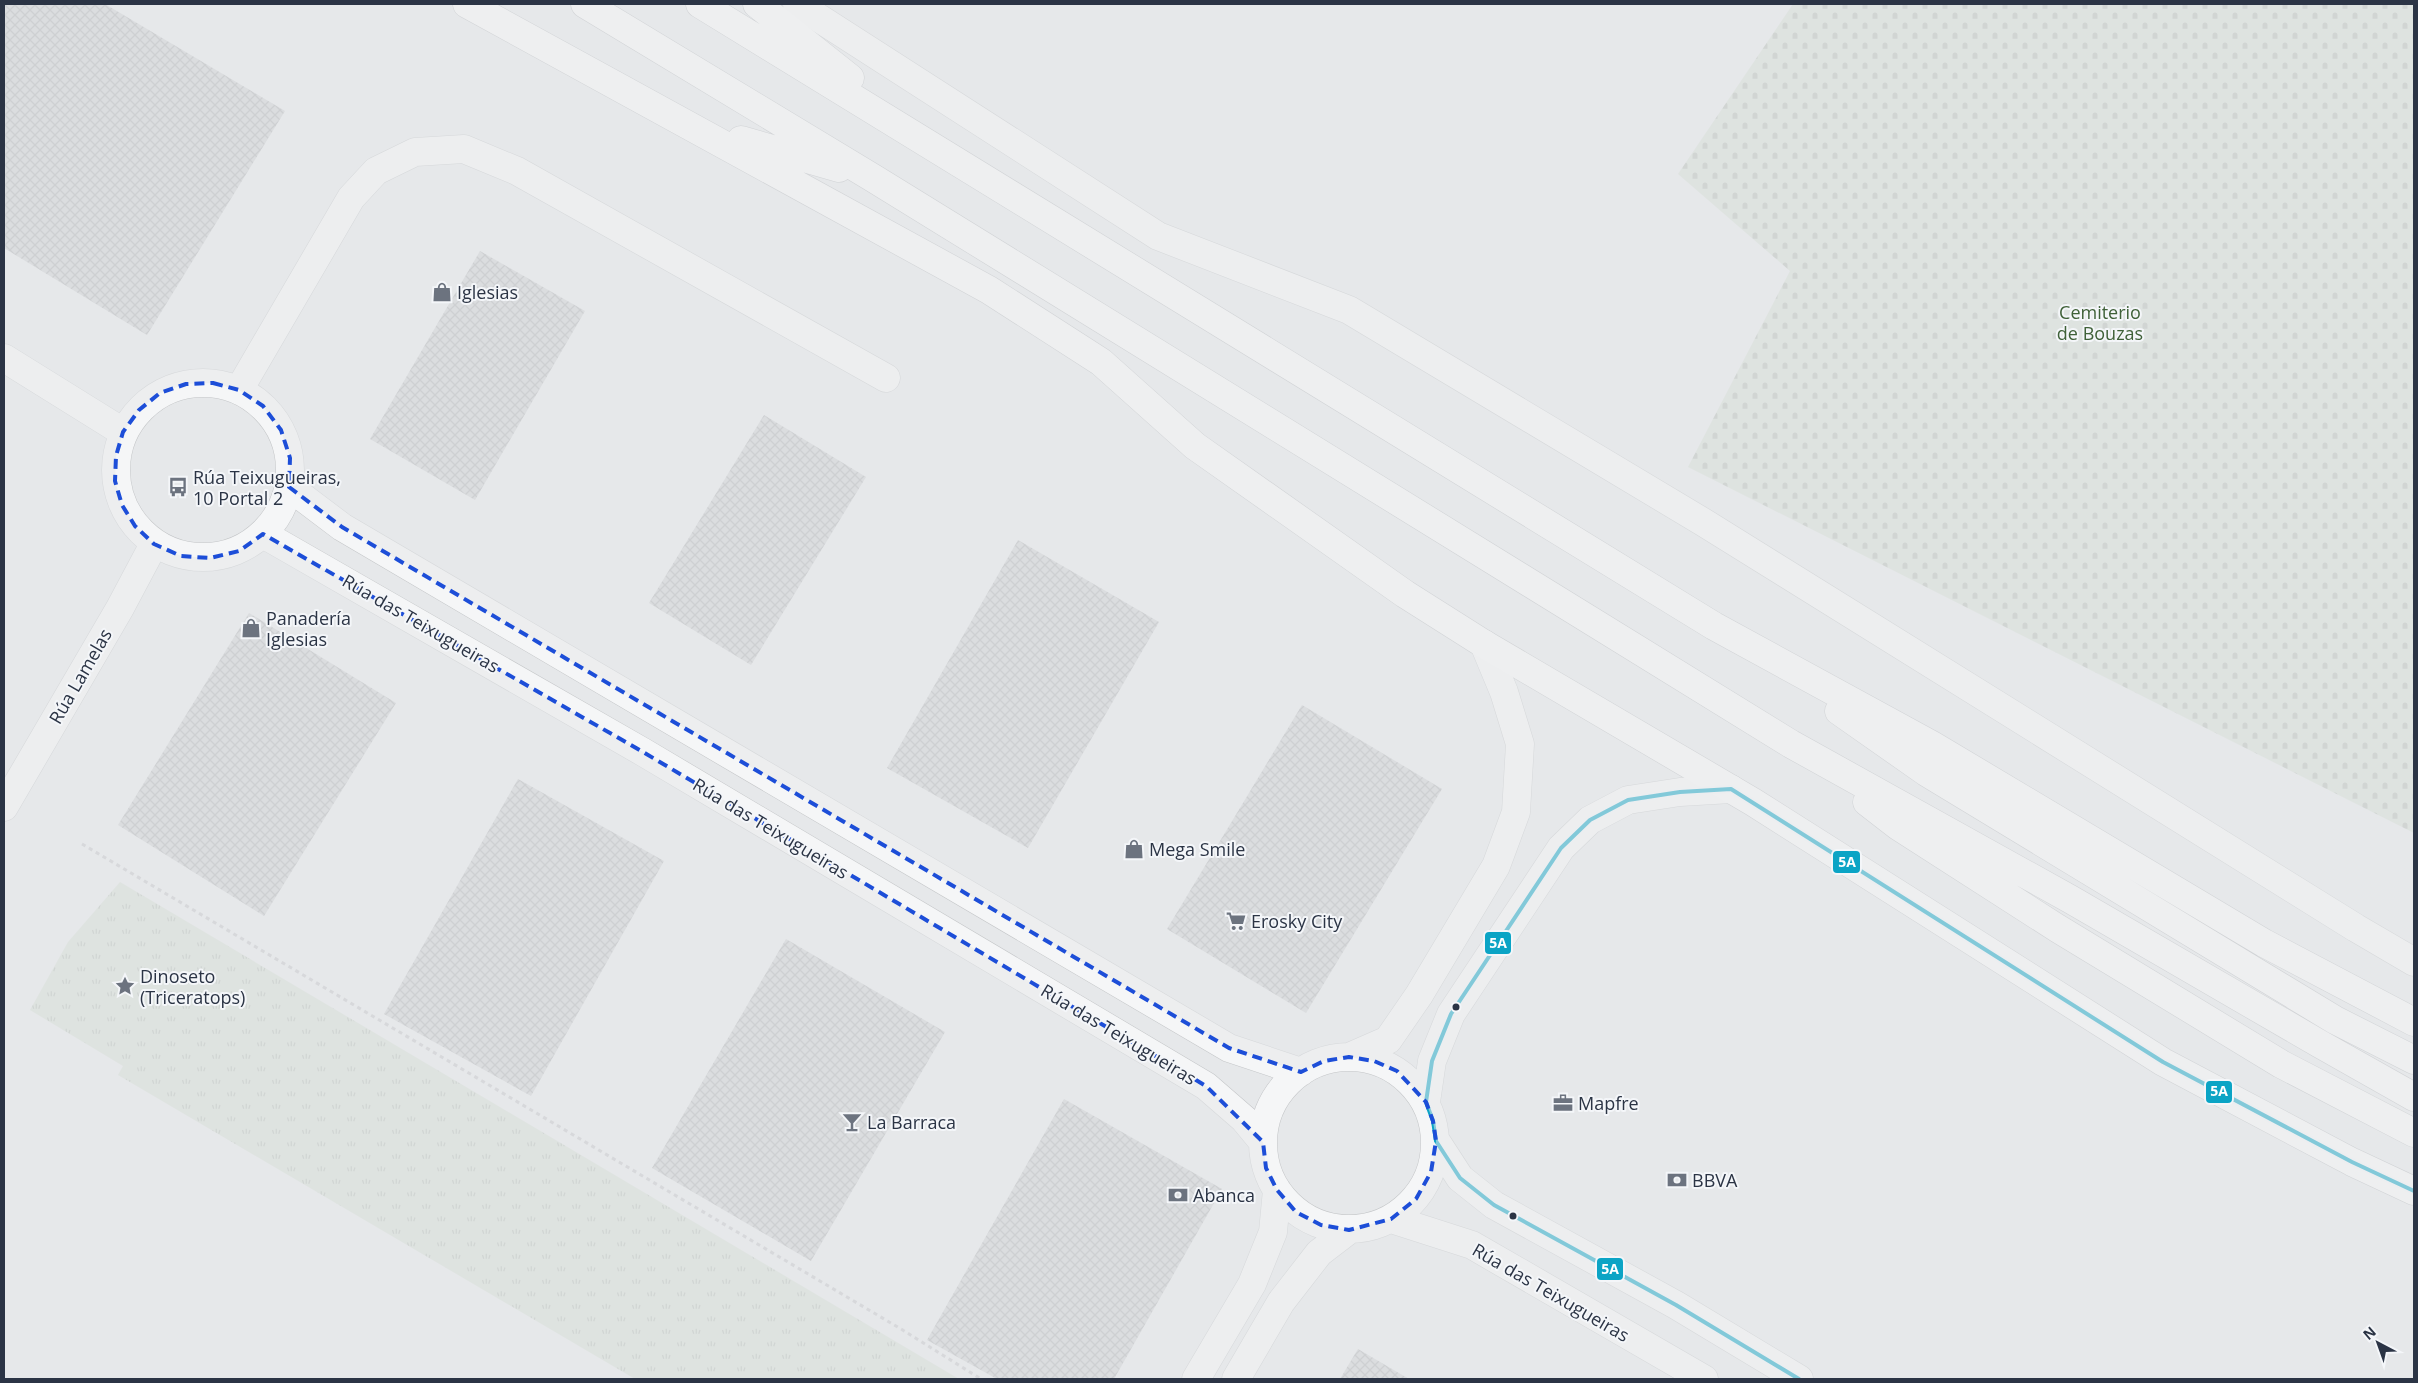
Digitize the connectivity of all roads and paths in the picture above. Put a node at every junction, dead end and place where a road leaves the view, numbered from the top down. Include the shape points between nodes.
1 (467, 4) edge
2 (585, 4) edge
3 (700, 4) edge
4 (757, 4) edge
5 (796, 4) edge
6 (694, 126) junction
7 (939, 150) junction
8 (873, 178) junction
9 (4, 358) edge
10 (886, 378) dead end
11 (239, 390) junction
12 (123, 432) junction
13 (289, 487) junction
14 (263, 534) junction
15 (154, 544) junction
16 (1714, 626) junction
17 (1484, 644) junction
18 (1791, 744) junction
19 (1731, 789) junction
20 (4, 807) edge
21 (82, 844) dead end
22 (2414, 962) edge
23 (2414, 1022) edge
24 (1349, 1057) junction
25 (2414, 1060) edge
26 (1301, 1072) junction
27 (2414, 1096) edge
28 (1426, 1102) junction
29 (2414, 1133) edge
30 (1436, 1141) junction
31 (1263, 1142) junction
32 (1277, 1190) junction
33 (2414, 1191) edge
34 (1391, 1220) junction
35 (1349, 1230) junction
36 (981, 1379) edge
37 (1196, 1379) edge
38 (1236, 1379) edge
39 (1704, 1379) edge
40 (1799, 1379) edge

1 - 6 highway
2 - 8 highway
3 - 7 highway
4 - 7 highway
5 - 22 street via 1158,236 1349,310 1703,522
6 - 8 highway
6 - 17 highway via 989,290 1102,362 1194,446 1405,594
7 - 16 highway
8 - 18 highway
9 - 12 street
10 - 11 street via 518,171 464,149 415,152 376,171 351,198
11 - 12 street via 213,383 186,384 160,393 139,410
11 - 13 street via 263,406 280,430 290,458
12 - 15 street via 116,456 115,481 122,505 135,526
13 - 14 street via 280,513
13 - 26 street via 342,527 1229,1048
14 - 15 street via 239,550 210,558 181,556
14 - 31 street, Rúa das Teixugueiras via 642,752 1206,1086 1244,1119
15 - 20 street, Rúa Lamelas
16 - 23 highway via 1932,745 2264,943
16 - 25 highway via 1926,772 2335,1020
17 - 19 highway
17 - 24 street via 1504,692 1520,744 1516,812 1496,866 1419,995 1388,1040
18 - 27 highway
18 - 29 highway via 1898,826 2057,928 2281,1064
19 - 28 street via 1628,800 1590,820 1560,848 1451,1014 1432,1061
19 - 33 highway via 2163,1062 2352,1162
21 - 36 path
24 - 26 street via 1324,1061
24 - 28 street via 1374,1061 1397,1071
26 - 31 street via 1281,1091 1268,1115
28 - 30 street
30 - 34 street via 1431,1172 1416,1199
30 - 40 street via 1460,1178 1494,1205 1676,1305
31 - 32 street via 1266,1168
32 - 35 street via 1296,1212 1321,1225
32 - 37 street via 1273,1232 1252,1284
34 - 35 street
34 - 39 street, Rúa das Teixugueiras via 1472,1245
35 - 38 street via 1319,1253 1281,1302

